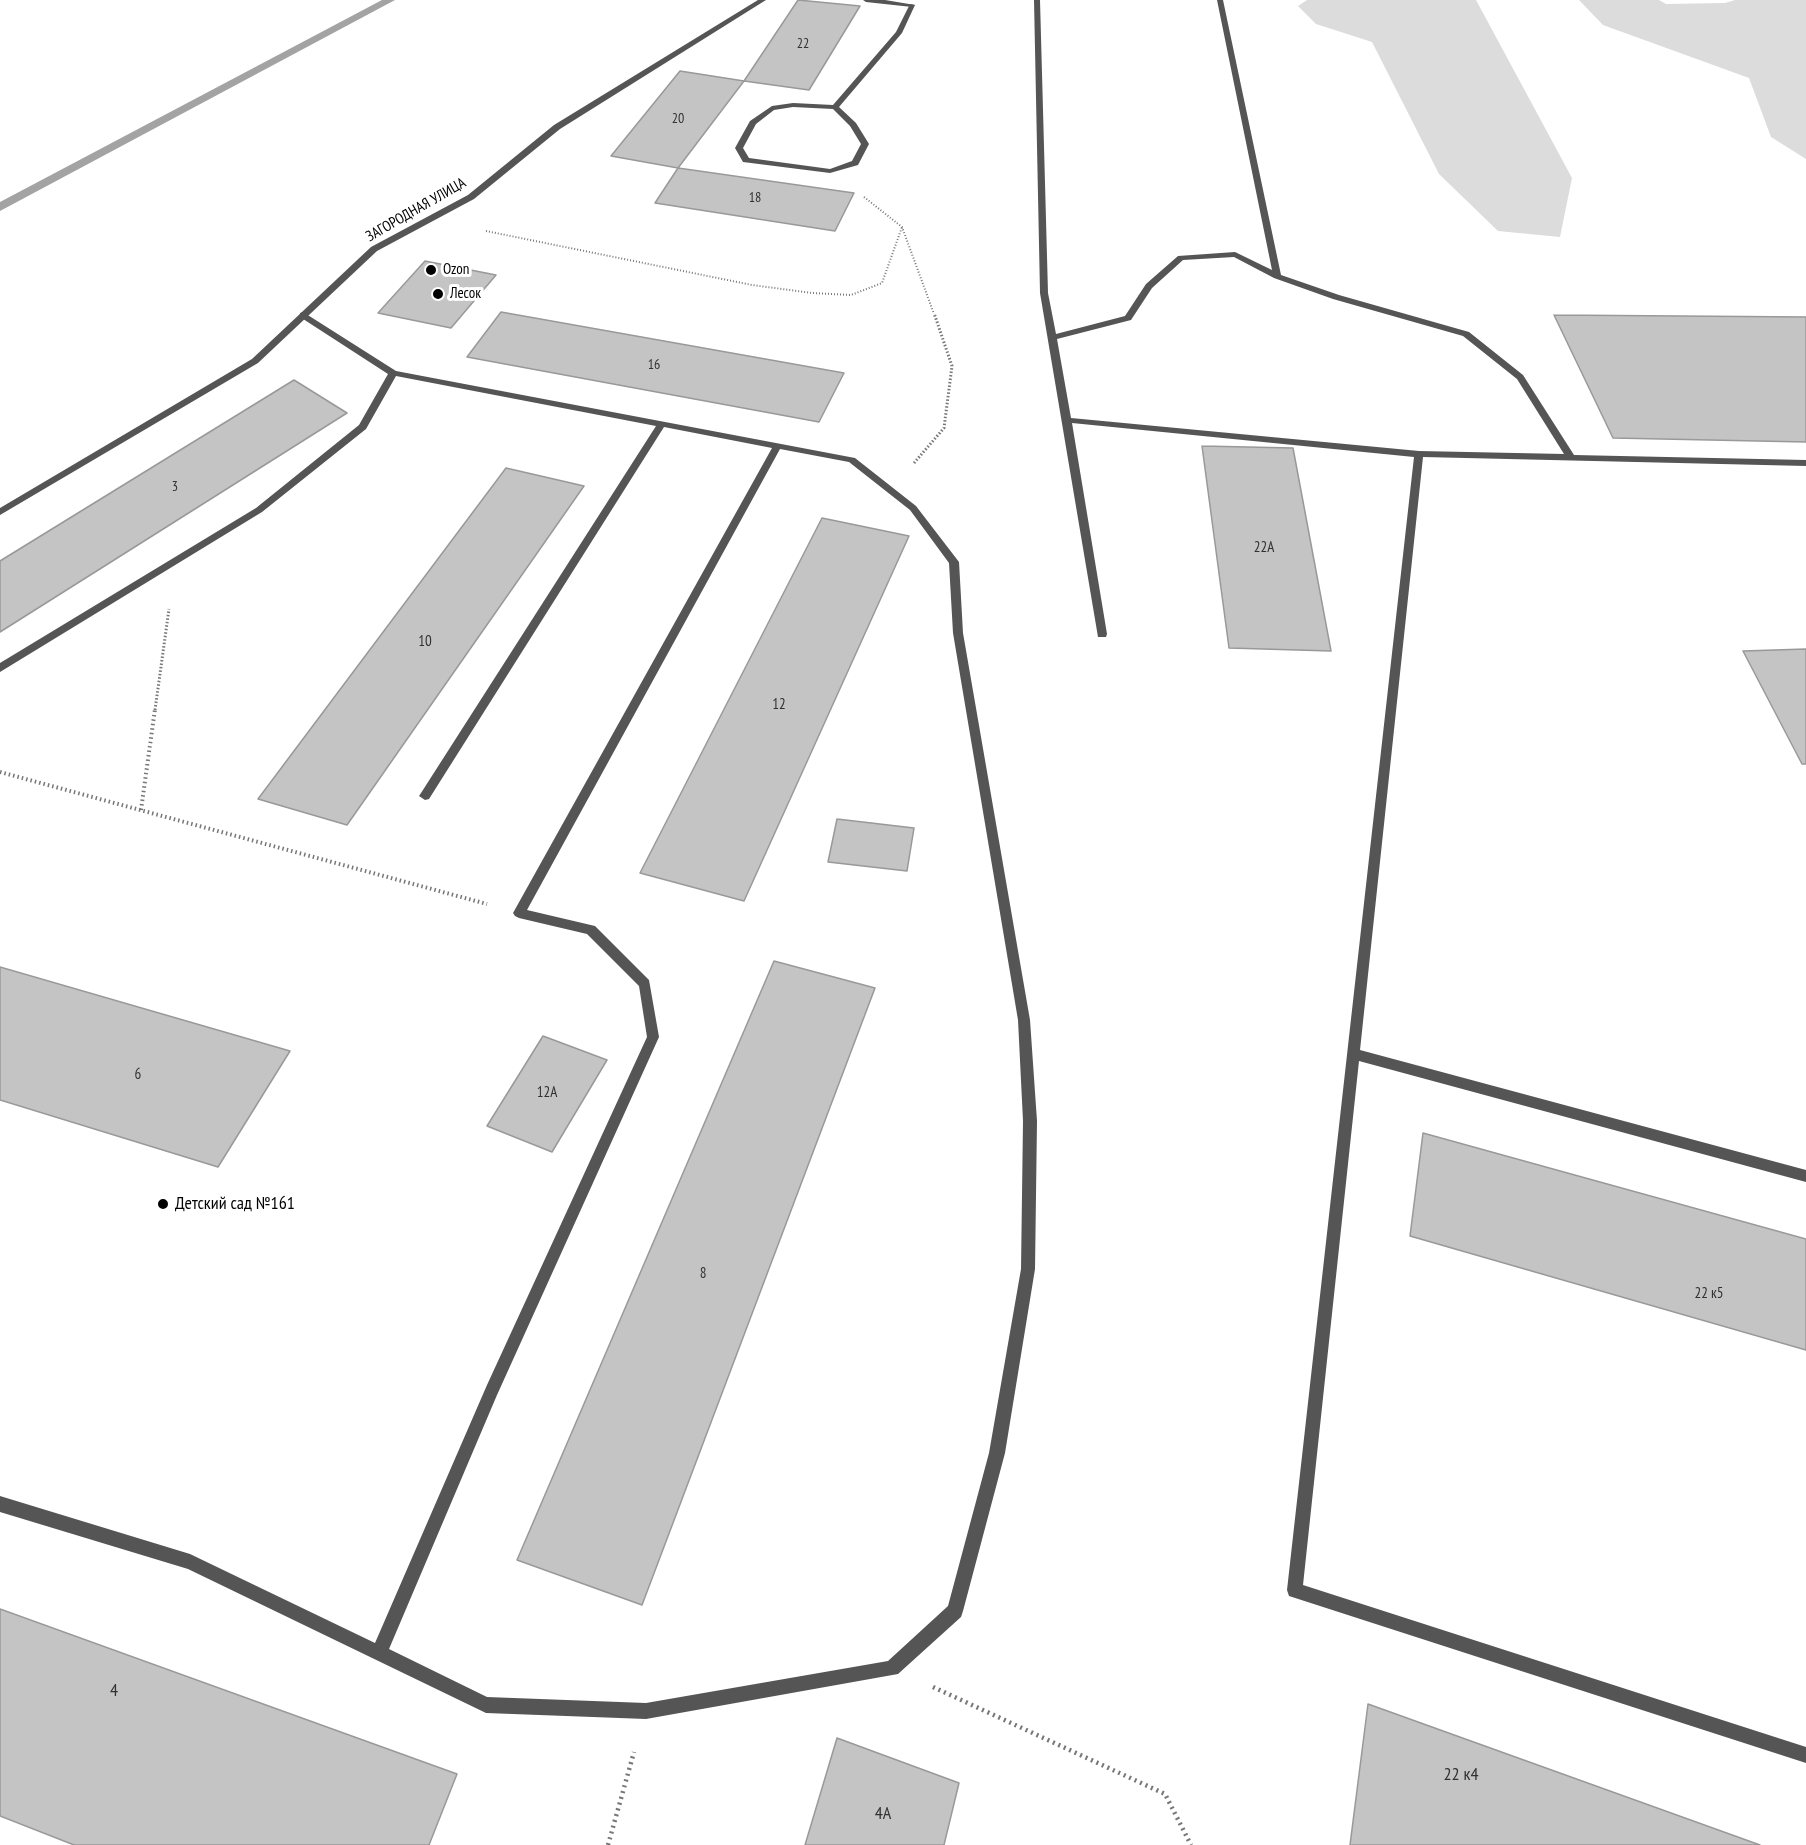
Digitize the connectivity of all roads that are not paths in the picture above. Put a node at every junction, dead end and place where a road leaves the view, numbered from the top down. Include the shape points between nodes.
1 (763, 0) edge
2 (866, 0) edge
3 (1037, 0) edge
4 (1220, 0) edge
5 (835, 107) junction
6 (1278, 276) junction
7 (303, 315) junction
8 (1052, 338) junction
9 (393, 374) junction
10 (1068, 420) junction
11 (662, 424) junction
12 (777, 447) junction
13 (1419, 454) junction
14 (1571, 458) junction
15 (1806, 463) edge
16 (0, 513) edge
17 (1102, 634) dead end
18 (0, 668) edge
19 (425, 796) dead end
20 (1354, 1054) junction
21 (1806, 1176) edge
22 (0, 1504) edge
23 (379, 1653) junction
24 (1806, 1755) edge

1 - 7 street, ЗАГОРОДНАЯ УЛИЦА via 556,127 471,197 374,249
2 - 5 street via 912,5 899,33
3 - 8 street via 1044,293
4 - 6 street
5 - 5 street via 772,108 753,123 739,148 746,160 830,171 855,163 865,144 853,124
6 - 8 street via 1235,254 1181,258 1149,286 1128,318
6 - 14 street via 1466,334 1520,377
7 - 9 street
7 - 16 street, ЗАГОРОДНАЯ УЛИЦА via 255,361
8 - 10 street
9 - 11 street
9 - 18 street via 363,427 259,510
10 - 13 street
10 - 17 street
11 - 12 street
11 - 19 street
12 - 23 street via 519,913 591,930 645,984 652,1037 492,1390
12 - 23 street via 852,460 913,508 954,562 958,633 1024,1020 1030,1121 1028,1269 997,1453 955,1611 892,1668 646,1711 486,1705
13 - 14 street
13 - 20 street
14 - 15 street
20 - 21 street
20 - 24 street via 1295,1590
22 - 23 street via 190,1562

